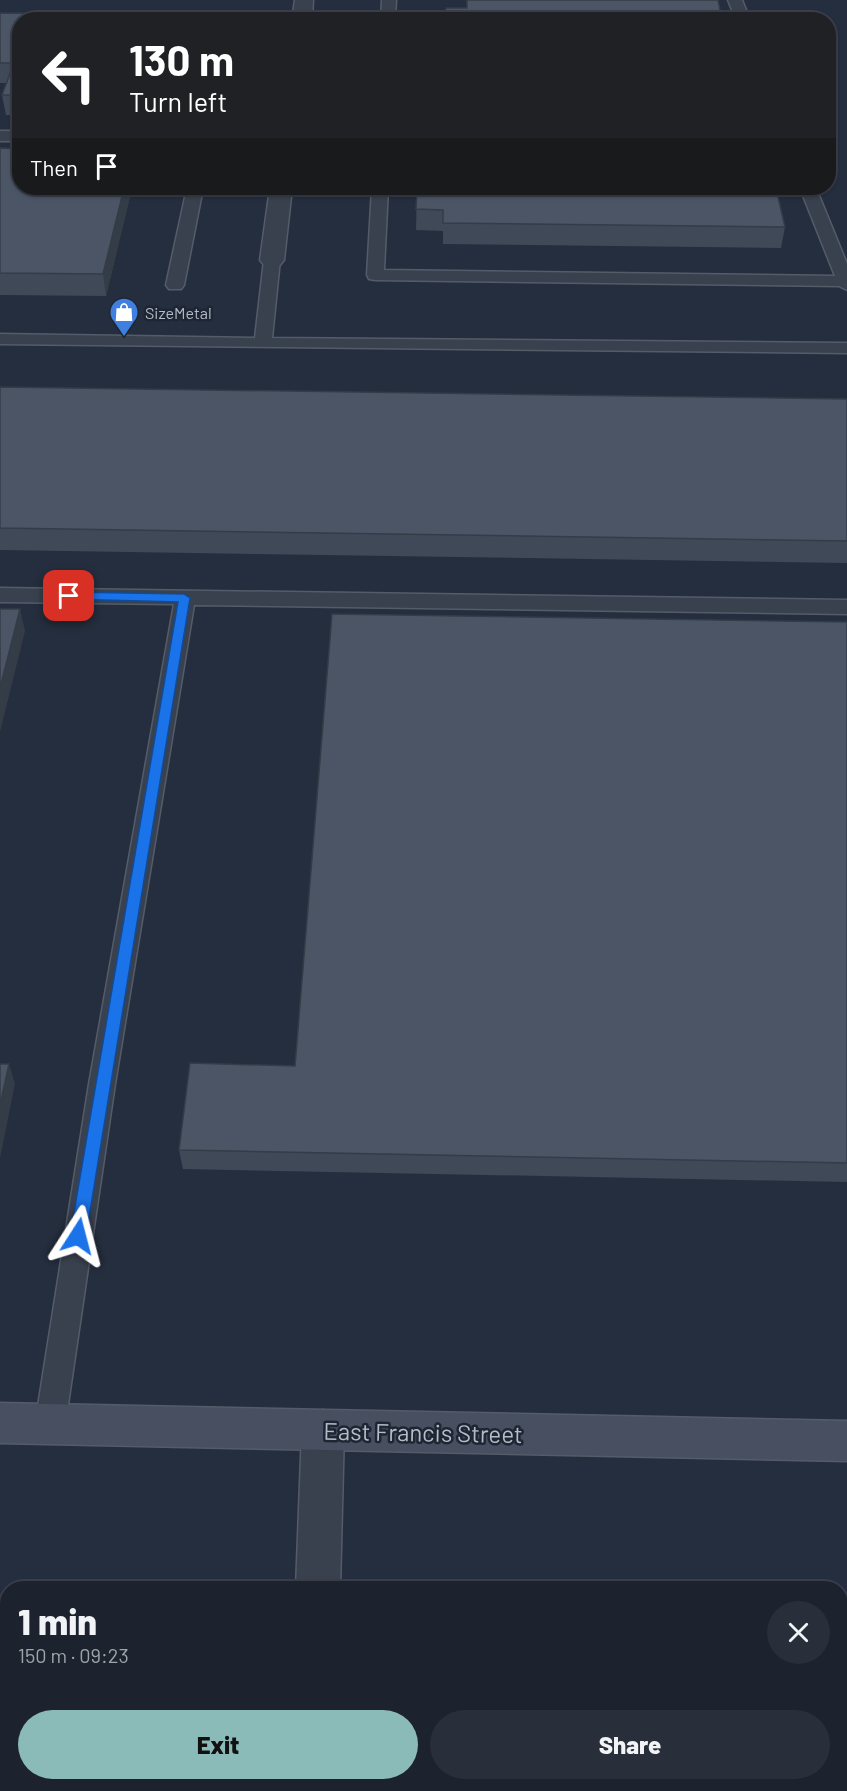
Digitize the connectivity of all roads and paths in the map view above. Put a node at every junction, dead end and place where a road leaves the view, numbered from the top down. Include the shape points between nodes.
1 (194, 195) edge
2 (280, 195) edge
3 (380, 195) edge
4 (811, 195) edge
5 (272, 260) joint
6 (846, 283) edge
7 (175, 285) dead end
8 (0, 339) edge
9 (263, 343) junction
10 (847, 348) edge
11 (0, 596) edge
12 (184, 598) junction
13 (847, 607) edge
14 (0, 1424) edge
15 (50, 1425) junction
16 (323, 1430) junction
17 (847, 1440) edge
18 (318, 1581) edge

1 - 7 lane
2 - 5 street
3 - 6 lane via 375,275
4 - 6 lane
5 - 9 lane
8 - 9 lane
9 - 10 lane
11 - 12 lane
12 - 13 lane
12 - 15 lane via 100,1095
14 - 15 street, East Francis Street
15 - 16 street, East Francis Street
16 - 17 street, East Francis Street
16 - 18 street

